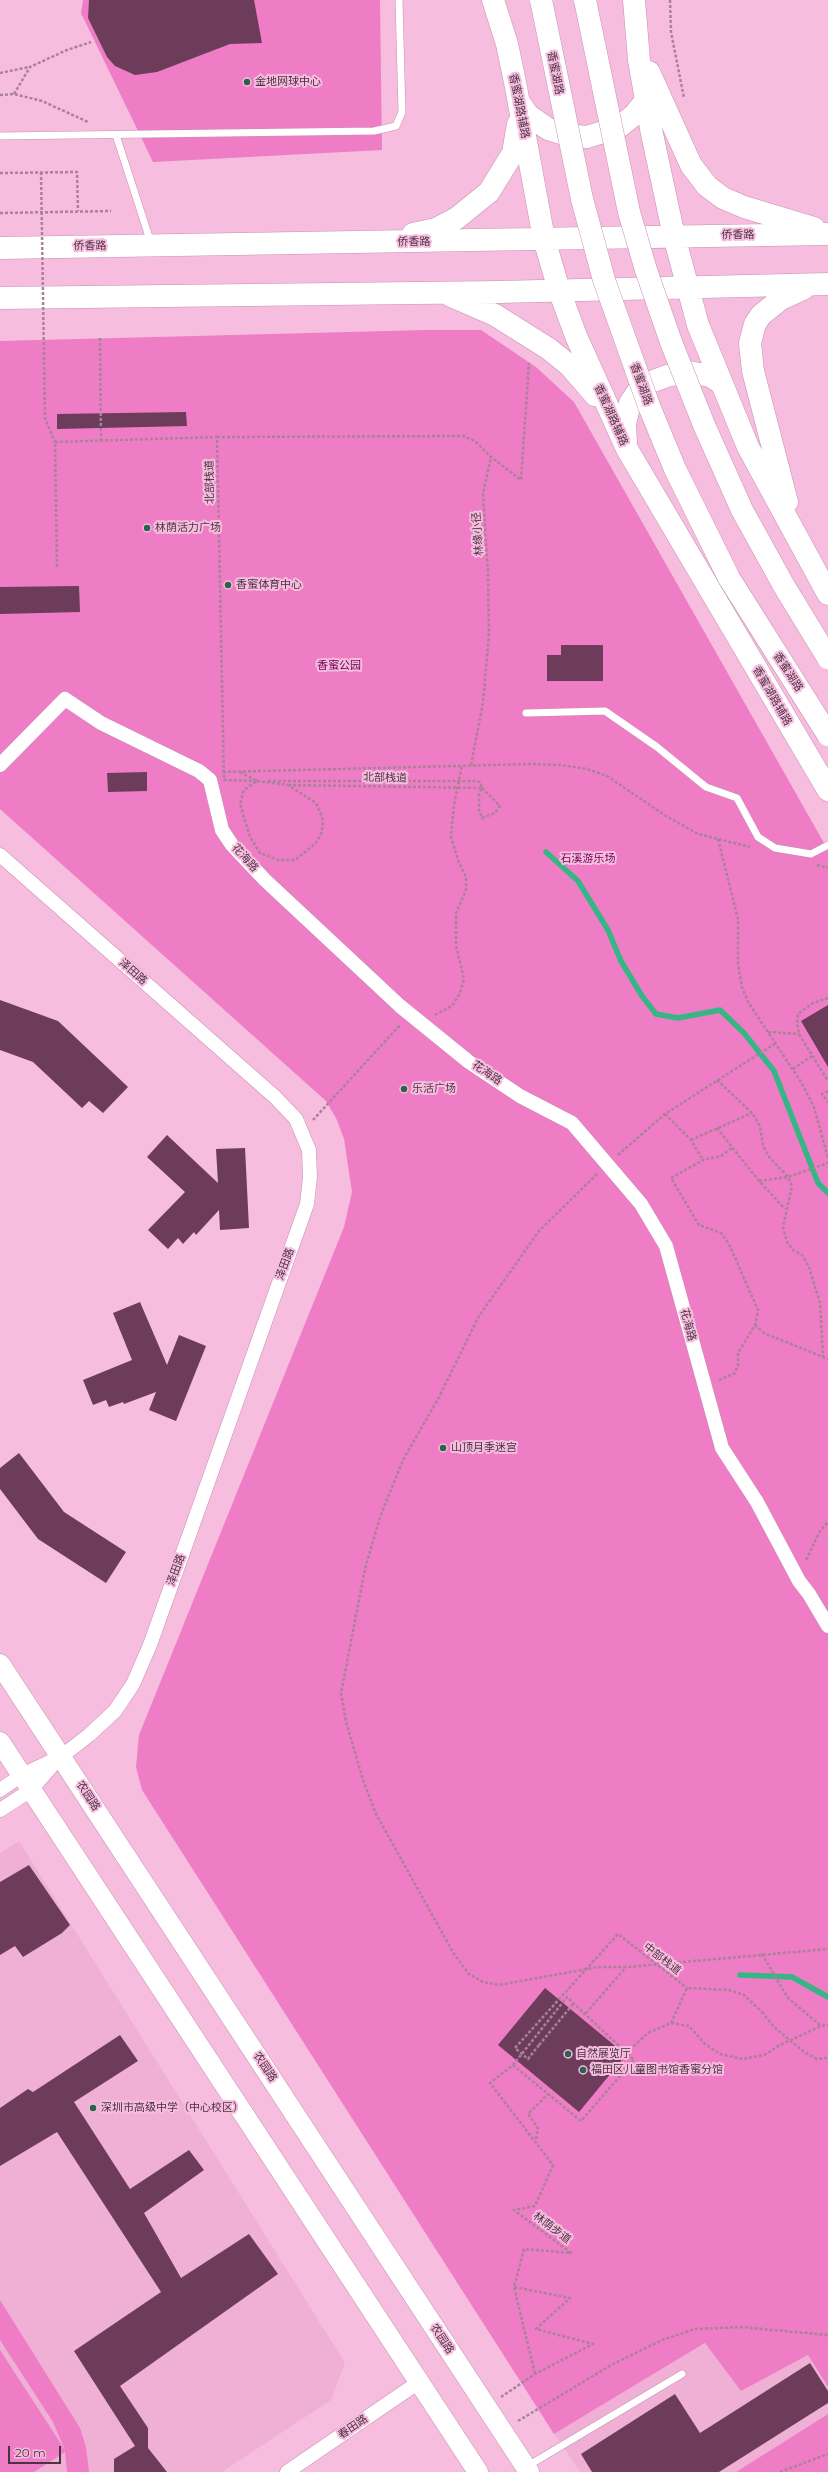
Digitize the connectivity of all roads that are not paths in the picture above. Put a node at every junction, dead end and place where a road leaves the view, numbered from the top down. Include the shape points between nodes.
1 (399, 0) edge
2 (493, 0) edge
3 (541, 0) edge
4 (585, 0) edge
5 (634, 0) edge
6 (638, 46) junction
7 (646, 100) junction
8 (519, 101) junction
9 (116, 135) junction
10 (0, 136) edge
11 (828, 233) edge
12 (674, 236) junction
13 (544, 239) junction
14 (376, 243) junction
15 (151, 245) junction
16 (0, 248) edge
17 (826, 284) edge
18 (689, 288) junction
19 (559, 290) junction
20 (432, 292) junction
21 (0, 298) edge
22 (721, 383) junction
23 (623, 441) junction
24 (796, 538) junction
25 (828, 594) edge
26 (828, 658) edge
27 (526, 713) dead end
28 (828, 735) edge
29 (0, 765) edge
30 (828, 790) edge
31 (828, 845) edge
32 (0, 855) edge
33 (828, 1626) edge
34 (0, 1664) edge
35 (0, 1742) edge
36 (62, 1756) junction
37 (27, 1782) junction
38 (0, 1790) edge
39 (0, 1810) edge
40 (682, 2374) dead end
41 (419, 2382) junction
42 (527, 2470) edge
43 (287, 2472) edge
44 (478, 2472) edge

1 - 9 lane via 402,112 396,126 374,131
2 - 8 main road, 香蜜湖路辅路 via 507,44
3 - 28 main road, 香蜜湖路, bridge via 582,199 604,280 649,406 682,483 729,578
4 - 26 main road, bridge via 629,212 668,335 742,510
5 - 6 main road
6 - 7 main road
6 - 11 main road via 691,166 707,186 723,198 744,207
7 - 8 main road via 622,125 587,137 567,136 548,129 528,115
7 - 12 main road
8 - 13 main road, 香蜜湖路辅路
8 - 14 main road via 513,153 489,192 457,218 436,228
9 - 10 lane
9 - 15 lane
11 - 12 main road, 侨香路
12 - 13 main road, 侨香路
12 - 18 main road
13 - 14 main road, 侨香路
13 - 19 main road, 香蜜湖路辅路
14 - 15 main road, 侨香路
15 - 16 main road, 侨香路
17 - 18 main road
17 - 24 main road via 798,291 771,306 755,324 750,343 754,371
18 - 19 main road
18 - 22 main road via 698,325
19 - 20 main road
19 - 23 main road, 香蜜湖路辅路 via 576,336
20 - 21 main road
20 - 23 main road via 485,310 549,349 570,366 589,388
22 - 23 main road via 710,376 689,372 667,376 644,386 633,397 627,410
22 - 24 main road via 748,447
23 - 30 main road, 香蜜湖路辅路
24 - 25 main road
27 - 31 lane via 605,711 657,747 706,787 737,798 758,837 775,848 811,854
29 - 33 street, 花海路 via 65,699 101,723 199,772 210,780 218,820 232,845 264,880 414,1016 476,1066 520,1096 572,1124 641,1204 666,1246 722,1448
32 - 36 street, 泽田路 via 275,1097 296,1119 309,1150 307,1204 150,1645 133,1684 115,1711
34 - 36 main road, 农园路
35 - 37 main road
36 - 37 street, 泽田路
36 - 42 main road, 农园路
37 - 38 street, 泽田路
37 - 39 street, 泽田路
37 - 41 main road
40 - 42 lane
41 - 43 street, 春田路
41 - 44 main road

